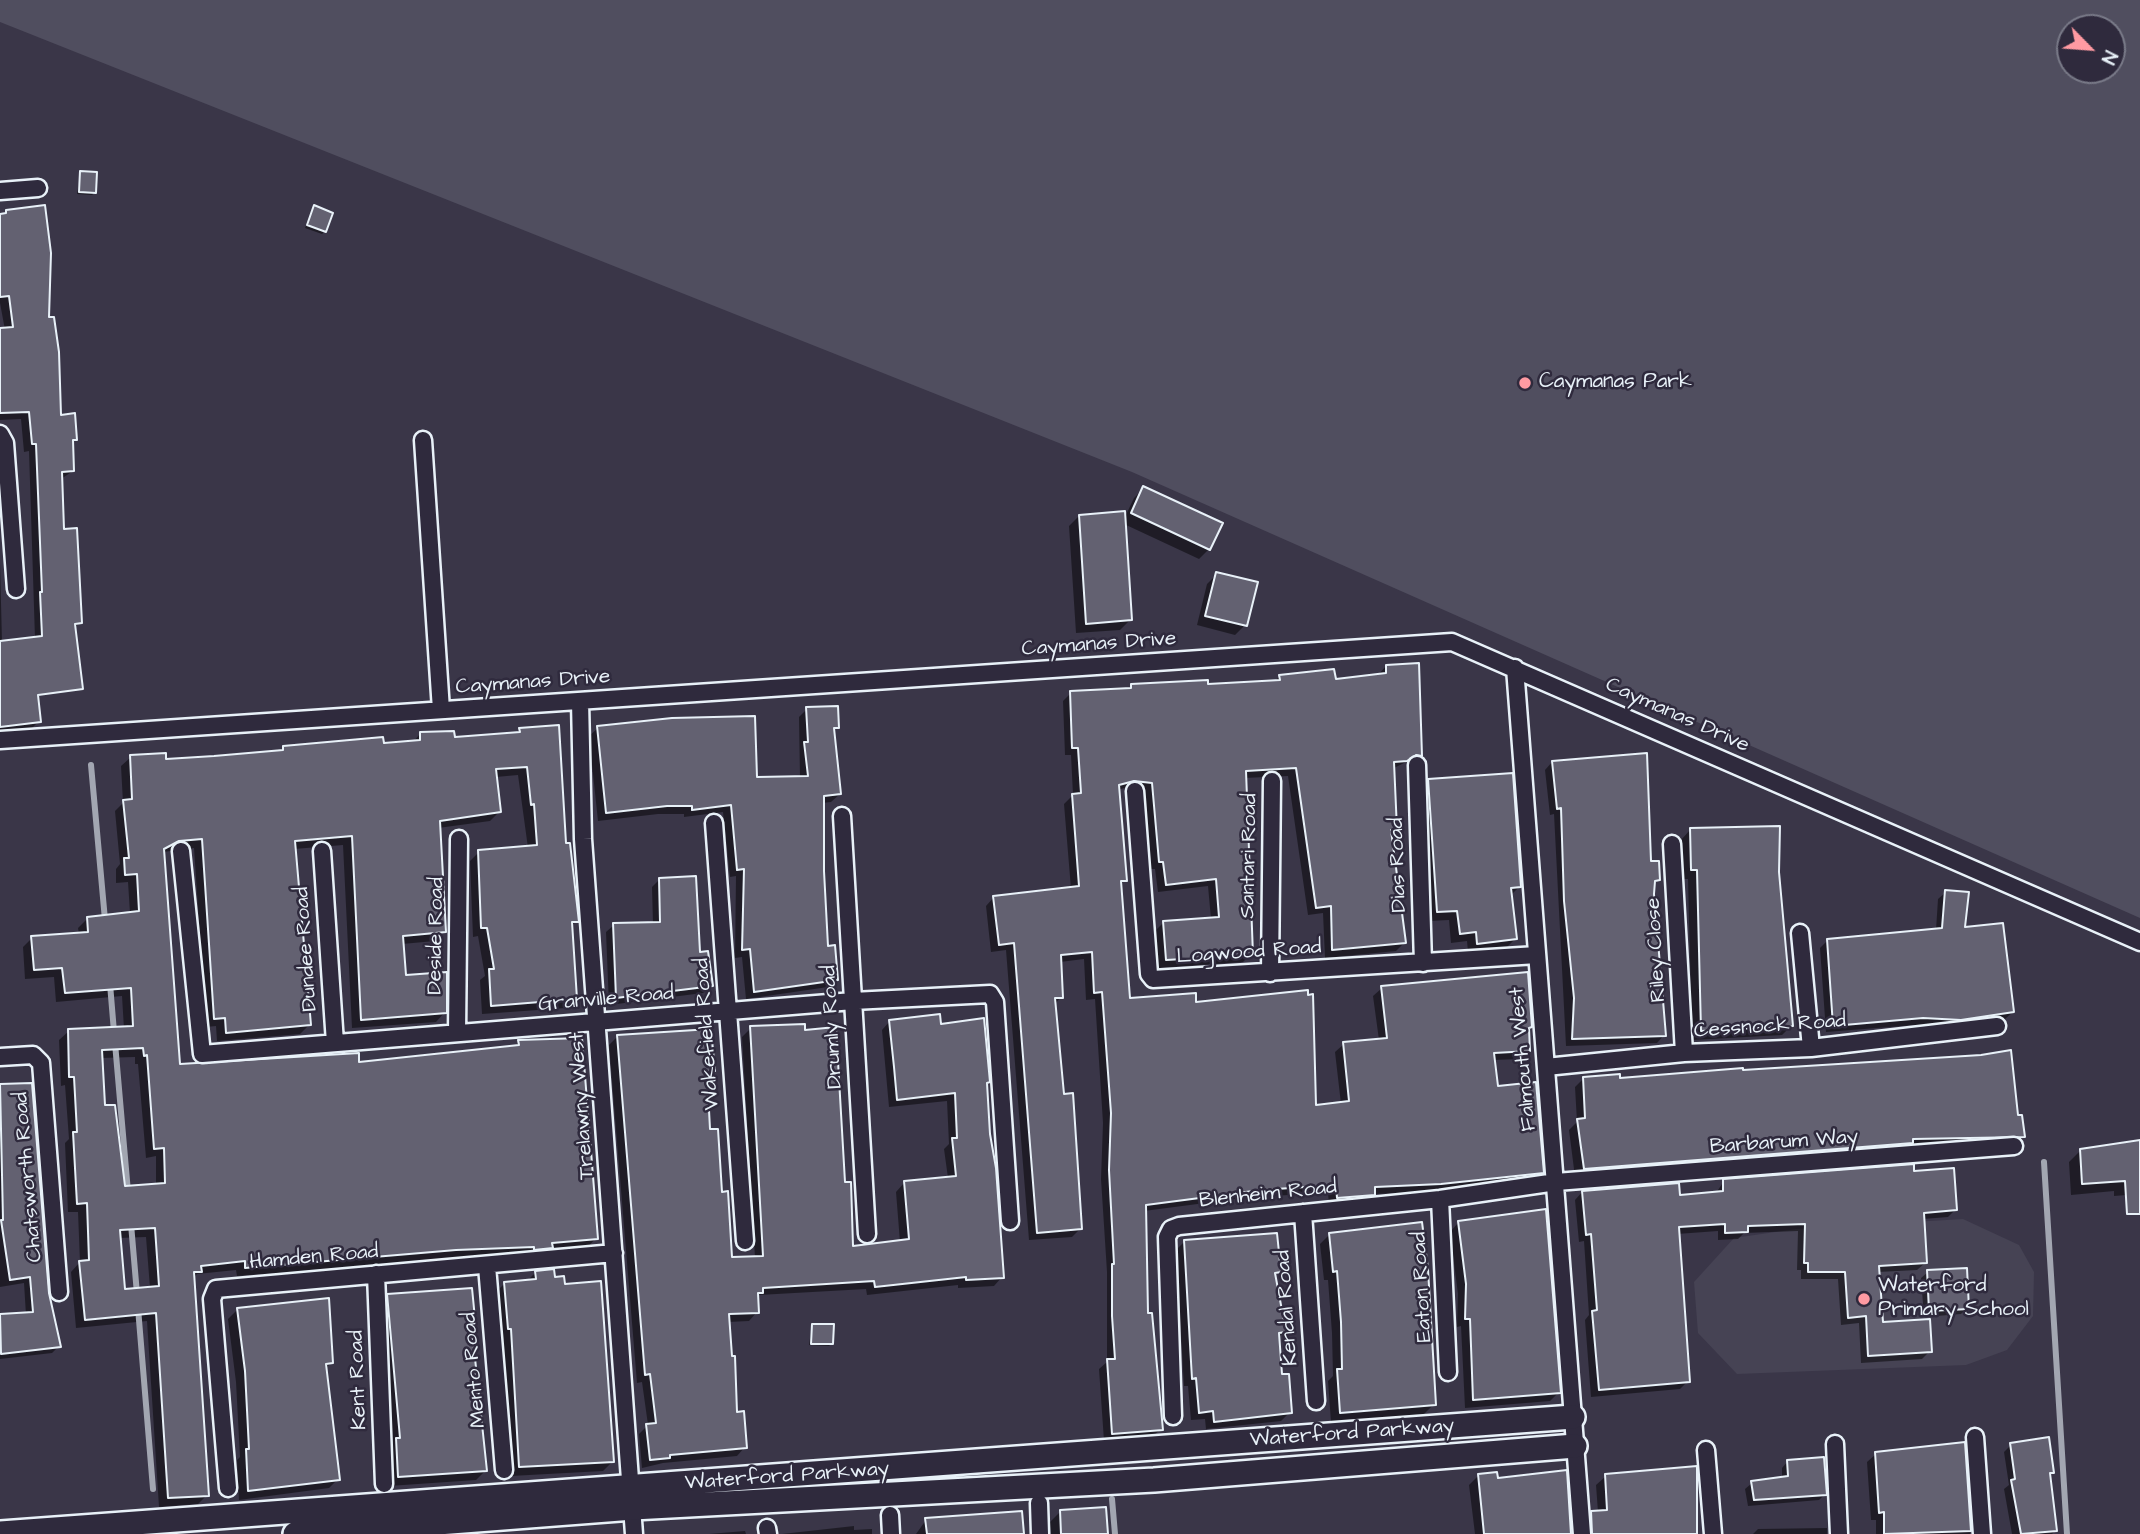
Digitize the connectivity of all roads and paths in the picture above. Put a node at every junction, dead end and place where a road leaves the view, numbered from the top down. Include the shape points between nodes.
1 (38, 188) dead end
2 (0, 191) edge
3 (0, 434) edge
4 (424, 440) dead end
5 (16, 589) dead end
6 (1515, 668) junction
7 (580, 701) junction
8 (441, 710) junction
9 (0, 740) edge
10 (1417, 765) dead end
11 (1272, 781) dead end
12 (1135, 791) dead end
13 (842, 816) dead end
14 (715, 823) dead end
15 (459, 839) dead end
16 (1672, 844) dead end
17 (181, 851) dead end
18 (321, 851) dead end
19 (1800, 933) dead end
20 (2140, 942) edge
21 (1537, 955) junction
22 (1423, 963) junction
23 (1270, 973) junction
24 (853, 1000) junction
25 (726, 1011) junction
26 (598, 1021) junction
27 (1997, 1026) dead end
28 (457, 1033) junction
29 (335, 1043) junction
30 (1811, 1048) junction
31 (1684, 1054) junction
32 (0, 1057) edge
33 (1546, 1067) junction
34 (2014, 1146) dead end
35 (1556, 1182) junction
36 (1440, 1199) junction
37 (1303, 1213) junction
38 (1010, 1221) dead end
39 (867, 1234) dead end
40 (745, 1241) dead end
41 (614, 1254) junction
42 (487, 1266) junction
43 (376, 1274) junction
44 (60, 1292) dead end
45 (1448, 1372) dead end
46 (1316, 1401) dead end
47 (1173, 1416) dead end
48 (1573, 1417) junction
49 (1975, 1437) dead end
50 (1835, 1444) dead end
51 (1575, 1446) junction
52 (1706, 1450) dead end
53 (504, 1470) dead end
54 (384, 1484) dead end
55 (228, 1488) dead end
56 (632, 1498) junction
57 (1039, 1503) dead end
58 (890, 1515) dead end
59 (494, 1526) edge
60 (0, 1533) edge
61 (295, 1534) edge
62 (634, 1534) edge
63 (891, 1534) edge
64 (1040, 1534) edge
65 (1582, 1534) edge
66 (1713, 1534) edge
67 (1839, 1534) edge
68 (1982, 1534) edge

1 - 2 street
3 - 5 street via 5,443
4 - 8 street
6 - 7 street, Caymanas Drive via 1452,642
6 - 20 street, Caymanas Drive
6 - 21 street, Falmouth West
7 - 8 street, Caymanas Drive
7 - 26 street, Trelawny West via 583,839
8 - 9 street, Caymanas Drive
10 - 22 street, Dias Road
11 - 23 street, Santari Road
12 - 23 street, Logwood Road via 1149,974 1159,980
13 - 24 street, Drumly Road
14 - 25 street, Wakefield Road
15 - 28 street, Deside Road
16 - 31 street, Riley Close
17 - 29 street, Granville Road via 202,1054
18 - 29 street, Dundee Road
19 - 30 street
21 - 22 street, Logwood Road
21 - 33 street, Falmouth West
22 - 23 street, Logwood Road
24 - 25 street, Granville Road
24 - 38 street, Granville Road via 990,994 995,1002
24 - 39 street, Drumly Road
25 - 26 street, Granville Road
25 - 40 street, Wakefield Road
26 - 28 street, Granville Road
26 - 41 street, Trelawny West
27 - 30 street, Cessnock Road
28 - 29 street, Granville Road
30 - 31 street, Cessnock Road
31 - 33 street, Cessnock Road
32 - 44 street, Chatsworth Road via 39,1058
33 - 35 street, Falmouth West
34 - 35 street, Barbarum Way
35 - 36 street, Blenheim Road
35 - 48 street, Falmouth West
36 - 37 street, Blenheim Road
36 - 45 street, Eaton Road
37 - 46 street, Kendal Road
37 - 47 street, Blenheim Road via 1171,1229 1167,1237
41 - 42 street, Hamden Road
41 - 56 street, Trelawny West
42 - 43 street, Hamden Road
42 - 53 street, Mento Road
43 - 54 street, Kent Road
43 - 55 street, Hamden Road via 216,1289 212,1299
48 - 51 street, Falmouth West
48 - 56 street, Waterford Parkway
49 - 68 street
50 - 67 street
51 - 56 street, Waterford Parkway via 1154,1479
51 - 65 street, Falmouth West
52 - 66 street
56 - 59 street, Waterford Parkway
56 - 60 street, Waterford Parkway
56 - 62 street, Trelawny West
57 - 64 street
58 - 63 street
59 - 61 street, Waterford Parkway

